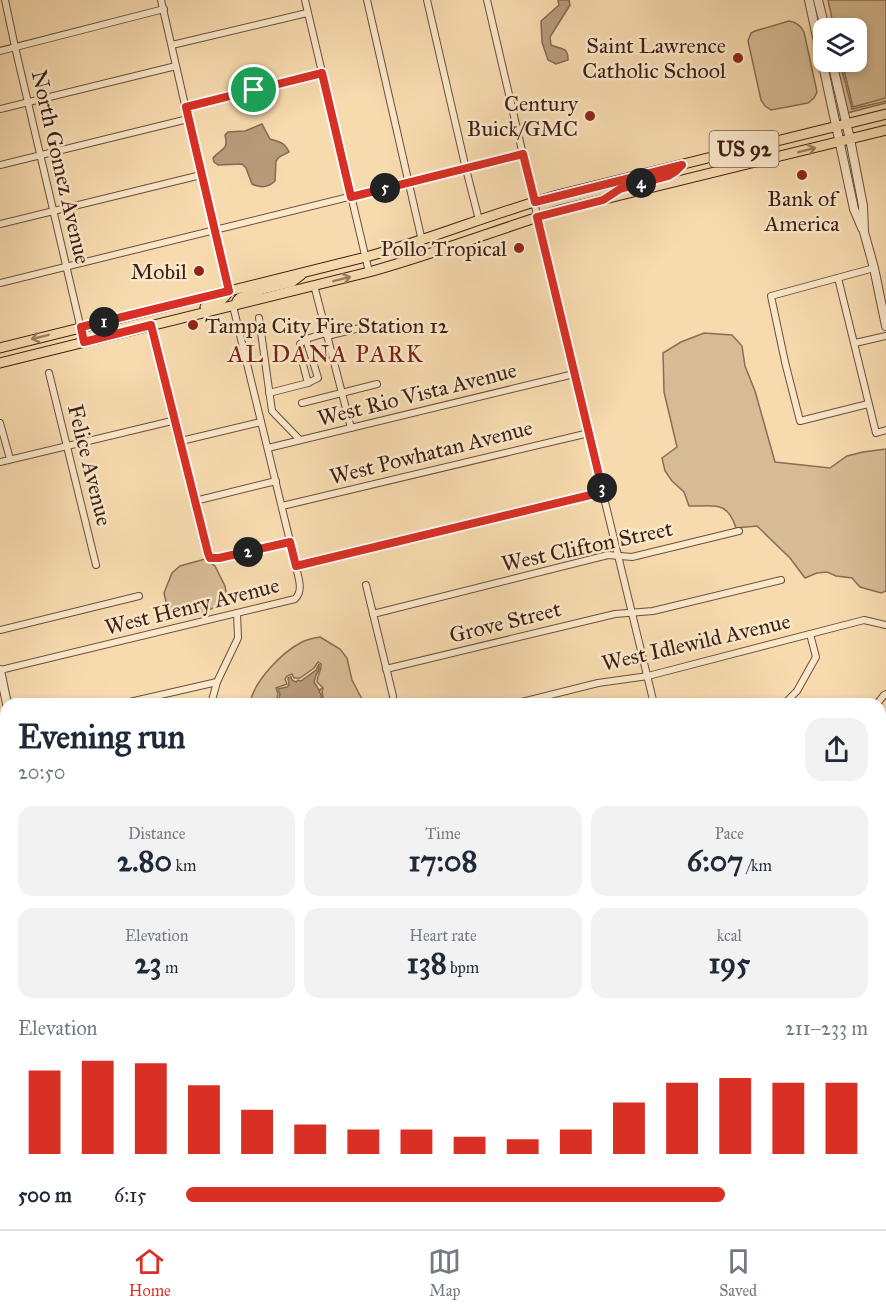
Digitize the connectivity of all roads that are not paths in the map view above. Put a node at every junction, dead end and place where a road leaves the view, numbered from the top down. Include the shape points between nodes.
1 (6, 0) edge
2 (161, 0) edge
3 (304, 0) edge
4 (367, 0) edge
5 (427, 0) edge
6 (488, 0) edge
7 (809, 0) edge
8 (818, 0) edge
9 (164, 9) junction
10 (308, 13) junction
11 (822, 14) junction
12 (812, 16) junction
13 (823, 18) edge
14 (172, 45) junction
15 (15, 47) junction
16 (0, 51) edge
17 (176, 66) junction
18 (834, 72) edge
19 (322, 73) junction
20 (28, 102) junction
21 (186, 107) junction
22 (0, 109) edge
23 (886, 114) edge
24 (188, 119) junction
25 (847, 123) junction
26 (837, 126) junction
27 (886, 130) edge
28 (850, 139) junction
29 (840, 142) junction
30 (523, 154) junction
31 (40, 155) junction
32 (0, 165) edge
33 (682, 165) junction
34 (466, 168) junction
35 (201, 175) junction
36 (409, 183) junction
37 (351, 197) junction
38 (603, 200) junction
39 (535, 202) junction
40 (53, 211) junction
41 (537, 217) junction
42 (479, 220) junction
43 (0, 224) edge
44 (214, 231) junction
45 (864, 232) junction
46 (422, 241) junction
47 (366, 257) junction
48 (66, 267) junction
49 (874, 268) junction
50 (306, 272) junction
51 (369, 272) junction
52 (838, 278) junction
53 (0, 284) edge
54 (314, 285) junction
55 (229, 291) junction
56 (233, 306) junction
57 (258, 318) dead end
58 (151, 325) junction
59 (886, 326) edge
60 (81, 327) junction
61 (364, 327) dead end
62 (327, 335) junction
63 (886, 336) edge
64 (306, 339) junction
65 (84, 342) junction
66 (855, 343) junction
67 (0, 348) edge
68 (0, 363) edge
69 (49, 374) dead end
70 (574, 374) junction
71 (308, 383) junction
72 (377, 384) dead end
73 (269, 393) junction
74 (342, 394) junction
75 (302, 404) dead end
76 (868, 404) junction
77 (176, 420) junction
78 (261, 422) junction
79 (0, 423) edge
80 (351, 428) junction
81 (886, 430) edge
82 (589, 433) junction
83 (300, 440) junction
84 (181, 441) junction
85 (68, 446) junction
86 (268, 448) junction
87 (9, 459) junction
88 (0, 462) edge
89 (276, 481) junction
90 (603, 492) junction
91 (195, 501) junction
92 (282, 506) junction
93 (739, 531) dead end
94 (290, 542) junction
95 (618, 556) junction
96 (96, 565) dead end
97 (296, 566) junction
98 (781, 580) dead end
99 (366, 585) dead end
100 (139, 596) dead end
101 (237, 613) junction
102 (632, 613) junction
103 (373, 614) junction
104 (886, 625) edge
105 (0, 630) edge
106 (810, 634) junction
107 (387, 669) junction
108 (0, 670) edge
109 (648, 676) junction
110 (217, 682) junction
111 (393, 696) dead end
112 (7, 698) edge
113 (147, 698) edge
114 (213, 698) edge
115 (537, 698) edge
116 (653, 698) edge
117 (790, 698) edge

1 - 15 street, North Gomez Avenue
2 - 9 street
3 - 10 street
4 - 36 street
5 - 34 street
6 - 30 street
7 - 12 street
8 - 11 street
9 - 14 street
9 - 15 street
10 - 14 street
10 - 19 street
11 - 12 street
11 - 13 street
12 - 26 street
14 - 17 street
15 - 16 street
15 - 20 street, North Gomez Avenue
17 - 20 street
17 - 21 street
18 - 25 street
19 - 21 street
19 - 37 street
20 - 22 street
20 - 31 street, North Gomez Avenue
21 - 24 street
23 - 25 main road, US 92
24 - 31 street
24 - 35 street
25 - 26 main road, US 92
25 - 28 street
26 - 29 street
26 - 33 main road, US 92
27 - 28 main road, US 92
28 - 29 main road, US 92
28 - 45 street
38 -> 29 main road, US 92
29 - 45 street via 854,209
30 - 34 street
30 - 39 street
31 - 32 street
31 - 40 street, North Gomez Avenue
33 - 38 main road via 668,176 620,189
33 - 39 main road, US 92
34 - 36 street
34 - 42 street
35 - 40 street
35 - 44 street
36 - 37 street
36 - 46 street
37 - 44 street
37 - 47 street
38 - 41 main road, US 92
39 - 41 street
39 - 42 main road, US 92
40 - 43 street
40 - 48 street, North Gomez Avenue
41 - 51 main road, US 92
41 - 70 street
42 - 46 main road, US 92
44 - 48 street
44 - 55 street
45 - 49 street
46 - 47 main road, US 92
47 - 50 main road, US 92
47 - 51 street
48 - 53 street
48 - 60 street, North Gomez Avenue
49 - 52 street
49 - 59 street
50 - 55 main road, US 92
50 - 56 main road via 292,282 240,298
54 -> 51 main road, US 92
52 - 66 street
52 - 76 street via 771,296 785,362 800,420
54 - 56 main road, US 92
54 - 62 street
55 - 58 main road via 220,301 155,320
55 - 60 main road, US 92
56 - 58 main road, US 92
56 - 78 street
57 - 73 street
58 - 65 main road, US 92
58 - 77 street
60 - 65 street, North Gomez Avenue
60 -> 67 main road, US 92
61 - 62 street
62 - 64 street
62 - 74 street
63 - 66 street
64 - 71 street via 300,344 300,353
64 - 71 street via 318,378
65 - 68 main road, US 92
66 - 76 street
69 - 85 street, Felice Avenue
70 - 80 street, West Rio Vista Avenue
70 - 82 street
71 - 73 street
72 - 74 street
73 - 83 street via 272,411
74 - 75 street
74 - 80 street
76 - 81 street via 876,433
77 - 84 street
77 - 85 street
78 - 84 street
78 - 86 street
79 - 87 street
80 - 83 street, West Rio Vista Avenue
82 - 90 street
82 - 92 street, West Powhatan Avenue
83 - 86 street, West Rio Vista Avenue
84 - 91 street
85 - 87 street
85 - 96 street, Felice Avenue
86 - 89 street
87 - 88 street
89 - 91 street
89 - 92 street
90 - 95 street
90 - 97 street, West Henry Avenue
91 - 94 street via 210,558
92 - 94 street
93 - 95 street, West Clifton Street
94 - 97 street
95 - 102 street
95 - 103 street, West Clifton Street via 608,555
97 - 101 street, West Henry Avenue via 301,590 295,599
98 - 102 street, Grove Street
99 - 103 street
100 - 105 street
101 - 108 street, West Henry Avenue
101 - 110 street via 237,638
102 - 107 street, Grove Street
102 - 109 street
103 - 107 street
104 - 106 street, West Idlewild Avenue via 864,620
106 - 109 street, West Idlewild Avenue
106 - 117 street via 816,657
107 - 111 street
108 - 112 street
109 - 115 street, West Idlewild Avenue via 598,682
109 - 116 street
110 - 113 street
110 - 114 street

